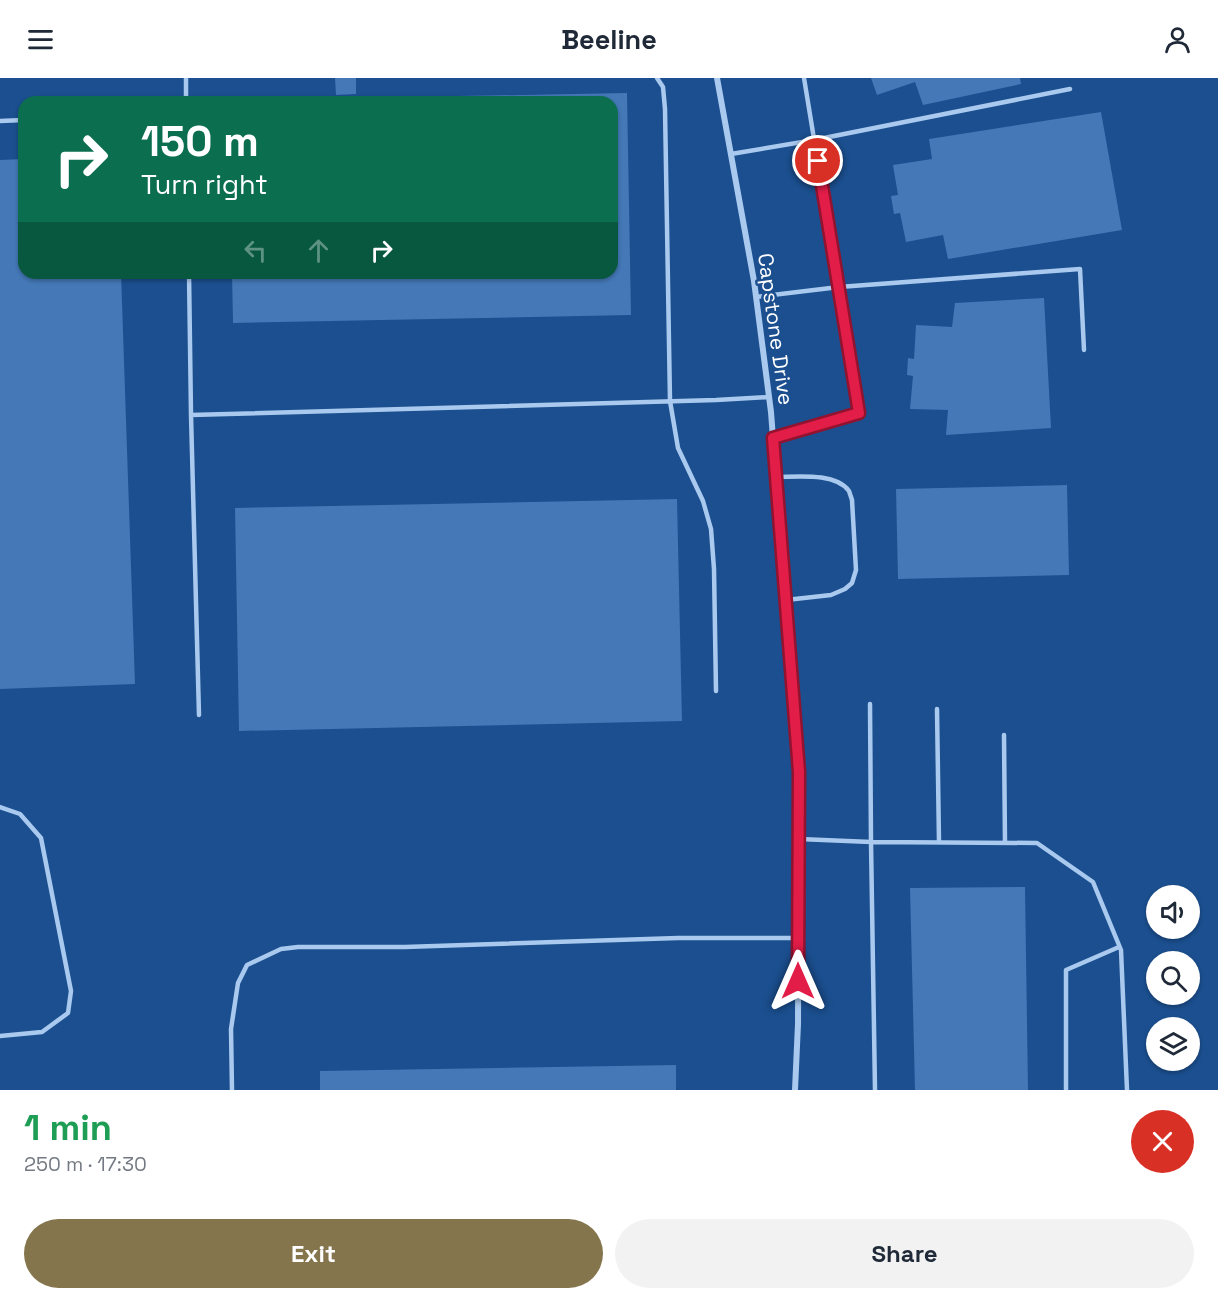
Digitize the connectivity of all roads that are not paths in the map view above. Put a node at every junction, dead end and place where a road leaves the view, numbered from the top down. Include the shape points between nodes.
1 (186, 78) edge
2 (657, 78) edge
3 (717, 78) edge
4 (804, 78) edge
5 (1070, 89) dead end
6 (186, 96) edge
7 (18, 120) edge
8 (0, 121) edge
9 (814, 140) junction
10 (731, 154) junction
11 (189, 279) edge
12 (839, 287) junction
13 (756, 297) junction
14 (1084, 350) dead end
15 (769, 397) junction
16 (669, 401) junction
17 (191, 415) junction
18 (773, 438) junction
19 (776, 477) junction
20 (786, 600) junction
21 (716, 691) dead end
22 (870, 704) dead end
23 (937, 709) dead end
24 (199, 715) dead end
25 (1004, 735) dead end
26 (0, 807) edge
27 (799, 839) junction
28 (872, 842) junction
29 (939, 842) junction
30 (1005, 843) junction
31 (799, 938) junction
32 (1119, 947) junction
33 (0, 1036) edge
34 (232, 1090) edge
35 (795, 1090) edge
36 (875, 1090) edge
37 (1066, 1090) edge
38 (1128, 1090) edge

1 - 6 lane
2 - 16 lane via 663,87 665,109
3 - 10 street, Capstone Drive
4 - 9 lane
5 - 9 lane
7 - 8 lane
9 - 10 lane
9 - 12 lane
10 - 13 street, Capstone Drive
11 - 17 lane
12 - 13 lane
12 - 14 lane via 1080,269
12 - 18 lane via 859,413
13 - 15 street, Capstone Drive
15 - 16 lane
15 - 18 street, Capstone Drive
16 - 17 lane
16 - 21 lane via 678,448 703,501 711,529
17 - 24 lane
18 - 19 street, Capstone Drive
19 - 20 street, Capstone Drive
19 - 20 lane via 827,478 849,491 852,500 856,570 852,583 831,595
20 - 27 street, Capstone Drive via 799,772
22 - 28 lane
23 - 29 lane
25 - 30 lane
26 - 33 lane via 20,814 41,838 71,991 68,1014 42,1032
27 - 28 lane
27 - 31 street, Capstone Drive
28 - 29 lane
28 - 36 lane
29 - 30 lane
30 - 32 lane via 1037,843 1093,882
31 - 34 lane via 281,949 247,965 238,984 231,1029
31 - 35 street, Capstone Drive
32 - 37 lane via 1066,970
32 - 38 lane

